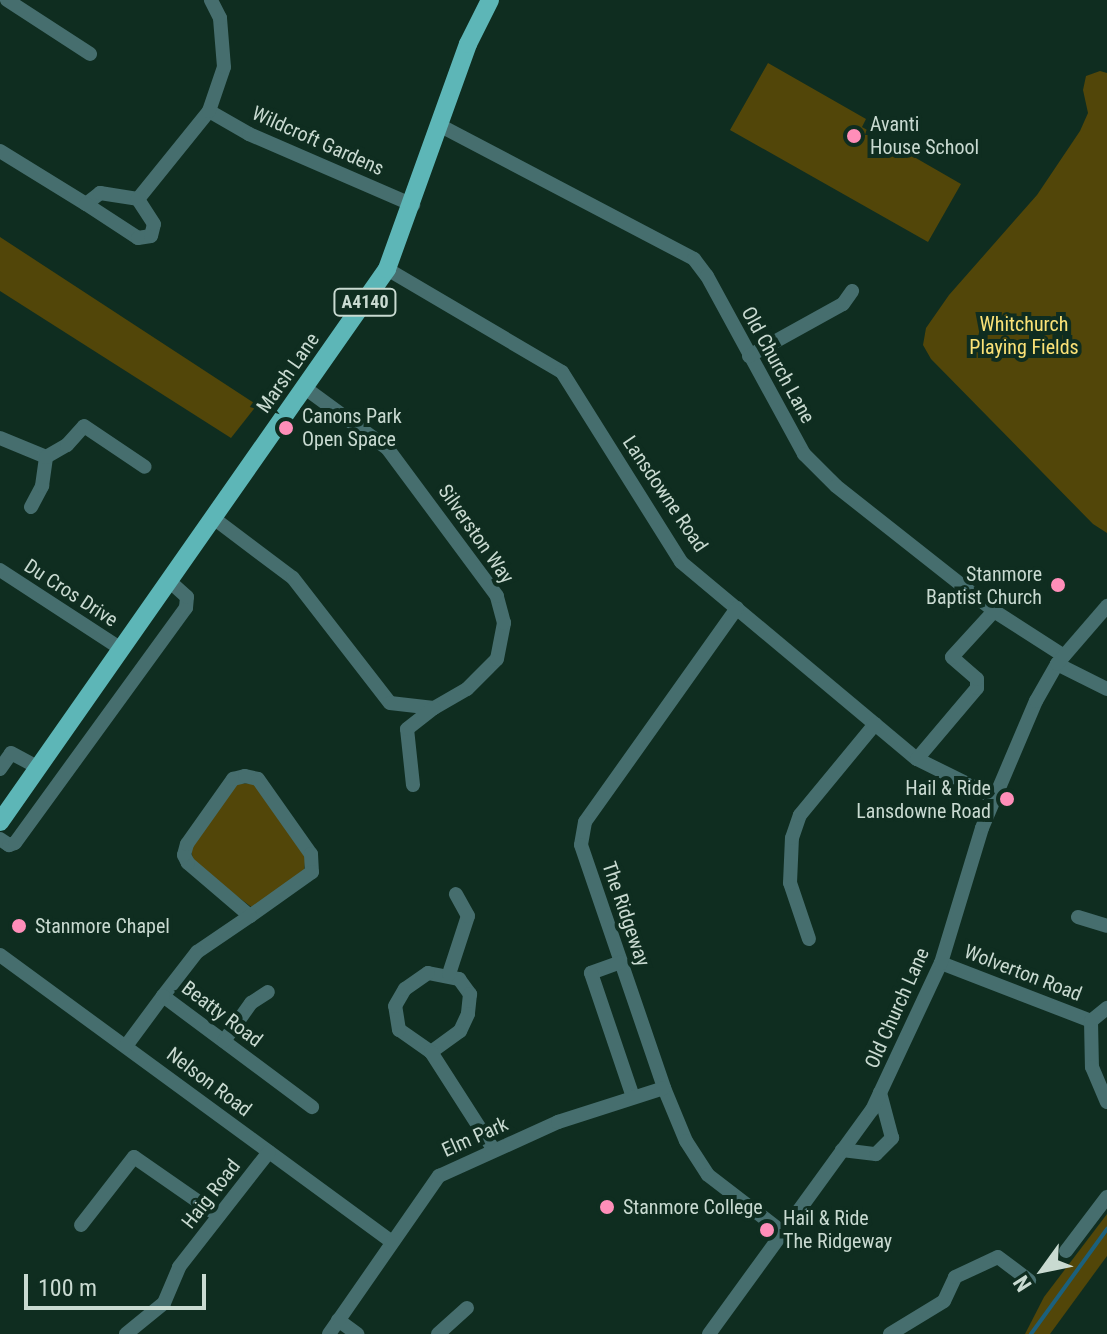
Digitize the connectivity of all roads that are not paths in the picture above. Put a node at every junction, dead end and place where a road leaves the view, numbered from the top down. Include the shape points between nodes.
1 (7, 0) edge
2 (211, 0) edge
3 (490, 0) edge
4 (90, 54) dead end
5 (209, 111) junction
6 (439, 125) junction
7 (0, 151) edge
8 (138, 199) junction
9 (86, 204) junction
10 (413, 205) junction
11 (387, 269) junction
12 (852, 291) dead end
13 (749, 356) junction
14 (305, 388) junction
15 (0, 438) edge
16 (46, 457) junction
17 (145, 467) dead end
18 (31, 507) dead end
19 (212, 517) junction
20 (0, 570) edge
21 (168, 580) junction
22 (1107, 606) edge
23 (737, 608) junction
24 (994, 611) junction
25 (121, 649) junction
26 (1060, 660) junction
27 (1107, 689) edge
28 (390, 703) junction
29 (434, 708) junction
30 (875, 724) junction
31 (407, 729) junction
32 (917, 759) junction
33 (37, 767) junction
34 (0, 769) edge
35 (413, 785) dead end
36 (994, 797) junction
37 (0, 822) edge
38 (0, 839) edge
39 (456, 894) dead end
40 (250, 916) junction
41 (1078, 917) dead end
42 (1107, 926) edge
43 (809, 939) dead end
44 (0, 955) edge
45 (621, 962) junction
46 (941, 963) junction
47 (449, 974) junction
48 (268, 992) dead end
49 (163, 996) junction
50 (1107, 1008) edge
51 (1091, 1021) junction
52 (224, 1041) junction
53 (126, 1046) junction
54 (431, 1052) junction
55 (664, 1088) junction
56 (880, 1093) junction
57 (633, 1097) junction
58 (1107, 1102) edge
59 (312, 1107) dead end
60 (494, 1150) junction
61 (842, 1150) junction
62 (269, 1152) junction
63 (1107, 1197) edge
64 (219, 1216) junction
65 (81, 1225) dead end
66 (781, 1231) junction
67 (392, 1242) junction
68 (1066, 1251) dead end
69 (1029, 1280) dead end
70 (467, 1308) dead end
71 (338, 1320) junction
72 (126, 1334) edge
73 (329, 1334) edge
74 (357, 1334) edge
75 (438, 1334) edge
76 (709, 1334) edge
77 (890, 1334) edge

1 - 4 street
2 - 5 street via 220,18 224,67
3 - 6 main road, Marsh Lane / A4140
5 - 8 street
5 - 10 street, Wildcroft Gardens via 249,134
6 - 10 main road, Marsh Lane / A4140
6 - 13 street, Old Church Lane via 694,259
7 - 9 street
8 - 9 street via 100,193
8 - 9 street via 154,224 151,236 138,238
10 - 11 main road, Marsh Lane / A4140
11 - 14 main road, Marsh Lane / A4140
11 - 23 street, Lansdowne Road via 562,372 681,562
12 - 13 street via 843,304
13 - 24 street, Old Church Lane via 804,454 836,486
14 - 19 main road, Marsh Lane / A4140
14 - 29 street, Silverston Way via 387,448 497,596 504,623 497,659 467,689
15 - 16 street
16 - 17 street via 84,426
16 - 18 street via 42,486
19 - 21 main road, Marsh Lane / A4140
19 - 28 street via 293,578
20 - 25 street, Du Cros Drive
21 - 25 main road, Marsh Lane / A4140
21 - 38 street via 187,597 186,608 15,843
22 - 26 street
23 - 30 street, Lansdowne Road
23 - 45 street, The Ridgeway via 585,822 581,845
24 - 26 street, Old Church Lane
24 - 32 street via 952,657 977,679 977,688
25 - 33 main road, Marsh Lane / A4140
26 - 27 street
26 - 36 street, Old Church Lane
28 - 29 street
28 - 31 street
29 - 31 street, Silverston Way
30 - 32 street, Lansdowne Road
30 - 43 street via 800,815 792,838 790,883
31 - 35 street
32 - 36 street, Lansdowne Road
33 - 34 street via 11,753
33 - 37 main road, Marsh Lane / A4140
36 - 46 street, Old Church Lane
39 - 47 street via 468,916
40 - 40 street, Beatty Road via 312,872 311,854 302,841 258,779 245,776 233,779 184,855
40 - 49 street, Beatty Road via 197,952
41 - 42 street
44 - 53 street, Nelson Road
45 - 55 street, The Ridgeway
45 - 57 street via 591,973
46 - 51 street, Wolverton Road
46 - 56 street, Old Church Lane
47 - 54 street via 470,994 468,1014 460,1031
47 - 54 street via 428,973 405,989 395,1006 399,1030
48 - 52 street via 251,1003
49 - 52 street, Beatty Road
49 - 53 street
50 - 51 street, Wolverton Road
51 - 58 street, Wolverton Road via 1092,1067
52 - 59 street, Beatty Road
53 - 62 street, Nelson Road
54 - 60 street
55 - 57 street, Elm Park
55 - 66 street, The Ridgeway via 686,1141 708,1175
56 - 61 street, Old Church Lane
56 - 61 street via 892,1138 876,1154
57 - 60 street, Elm Park
60 - 67 street, Elm Park via 439,1176
61 - 66 street, Old Church Lane
62 - 64 street, Haig Road
62 - 67 street, Nelson Road
63 - 68 street
64 - 65 street via 134,1157
64 - 72 street, Haig Road via 179,1267 164,1303
66 - 76 street, Old Church Lane
67 - 71 street, Elm Park
69 - 77 street via 998,1257 955,1277 944,1301
70 - 75 street
71 - 73 street, Elm Park
71 - 74 street

